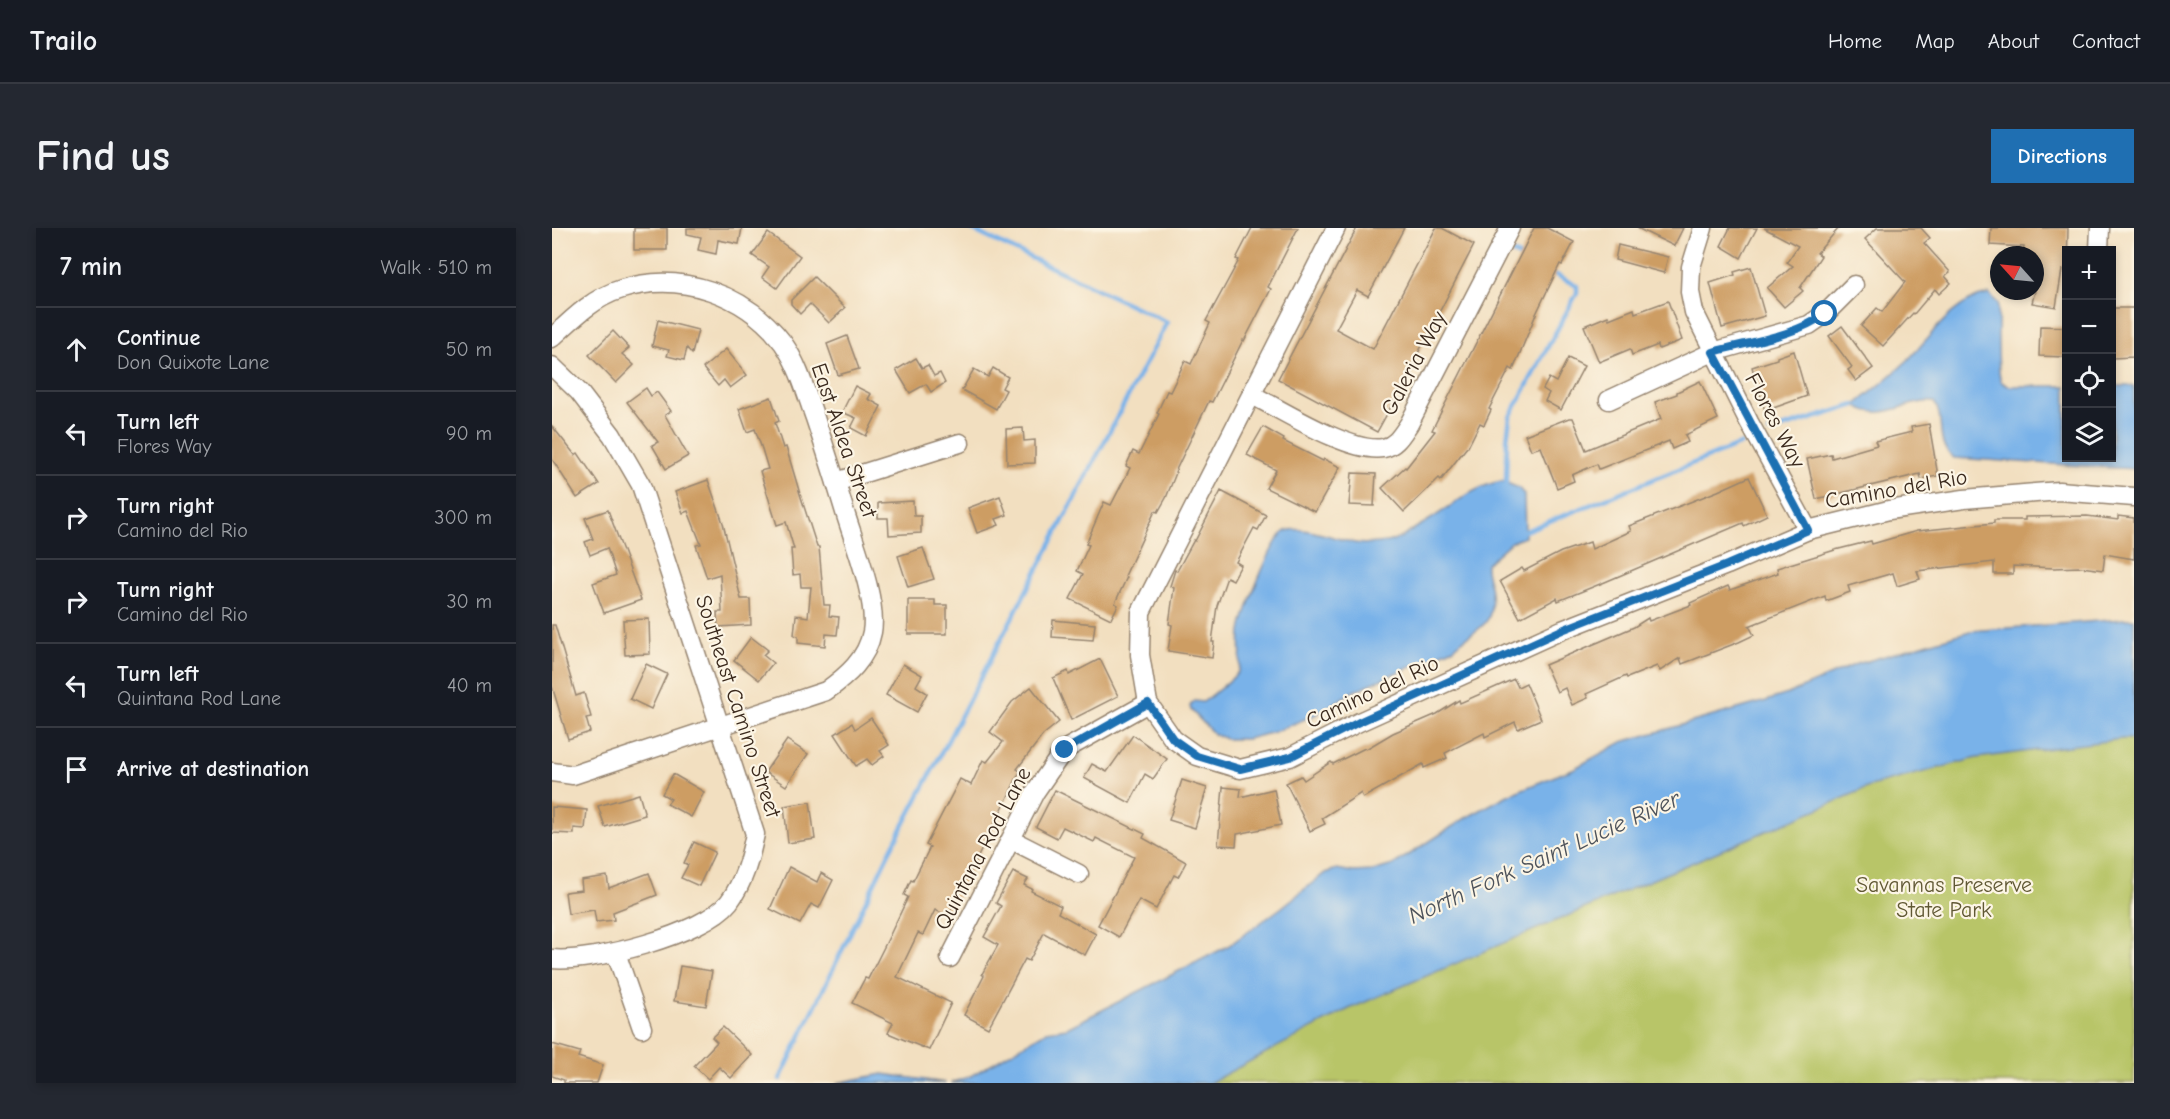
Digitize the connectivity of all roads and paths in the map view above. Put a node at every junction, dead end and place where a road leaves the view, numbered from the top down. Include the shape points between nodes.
1 (1336, 228) edge
2 (1510, 228) edge
3 (1703, 228) edge
4 (2100, 228) edge
5 (2099, 246) edge
6 (1854, 285) dead end
7 (552, 338) edge
8 (1713, 352) junction
9 (552, 366) edge
10 (1252, 395) junction
11 (1609, 400) dead end
12 (960, 443) dead end
13 (836, 482) junction
14 (2134, 497) edge
15 (1808, 530) junction
16 (1148, 703) junction
17 (722, 727) junction
18 (552, 772) edge
19 (1012, 840) junction
20 (1079, 874) dead end
21 (616, 953) junction
22 (950, 958) dead end
23 (552, 959) edge
24 (642, 1028) dead end

1 - 10 street, Camino del Rio
2 - 10 street, Galeria Way via 1409,424 1390,446 1366,449 1347,444
3 - 8 street, Flores Way via 1691,267 1690,292 1694,312
4 - 5 street
6 - 8 street via 1809,325
7 - 13 street, East Aldea Street via 595,301 620,289 647,284 682,284 713,290 743,305 784,344 799,371
8 - 11 street
8 - 15 street, Flores Way
9 - 17 street, Southeast Camino Street via 579,392 612,435 641,485
10 - 16 street, Camino del Rio via 1141,612 1140,656
12 - 13 street
13 - 17 street, East Aldea Street via 871,600 872,631 865,651 850,673 826,691
14 - 15 street, Camino del Rio via 2059,491 1964,499 1889,510
15 - 16 street, Camino del Rio via 1562,630 1290,757 1240,769 1197,756 1173,739
16 - 19 street, Quintana Rod Lane via 1065,750 1035,792
17 - 18 street, East Aldea Street via 573,775
17 - 21 street, Southeast Camino Street via 755,834 747,870 728,903 701,924
19 - 20 street
19 - 22 street, Quintana Rod Lane
21 - 23 street, Southeast Camino Street
21 - 24 street

